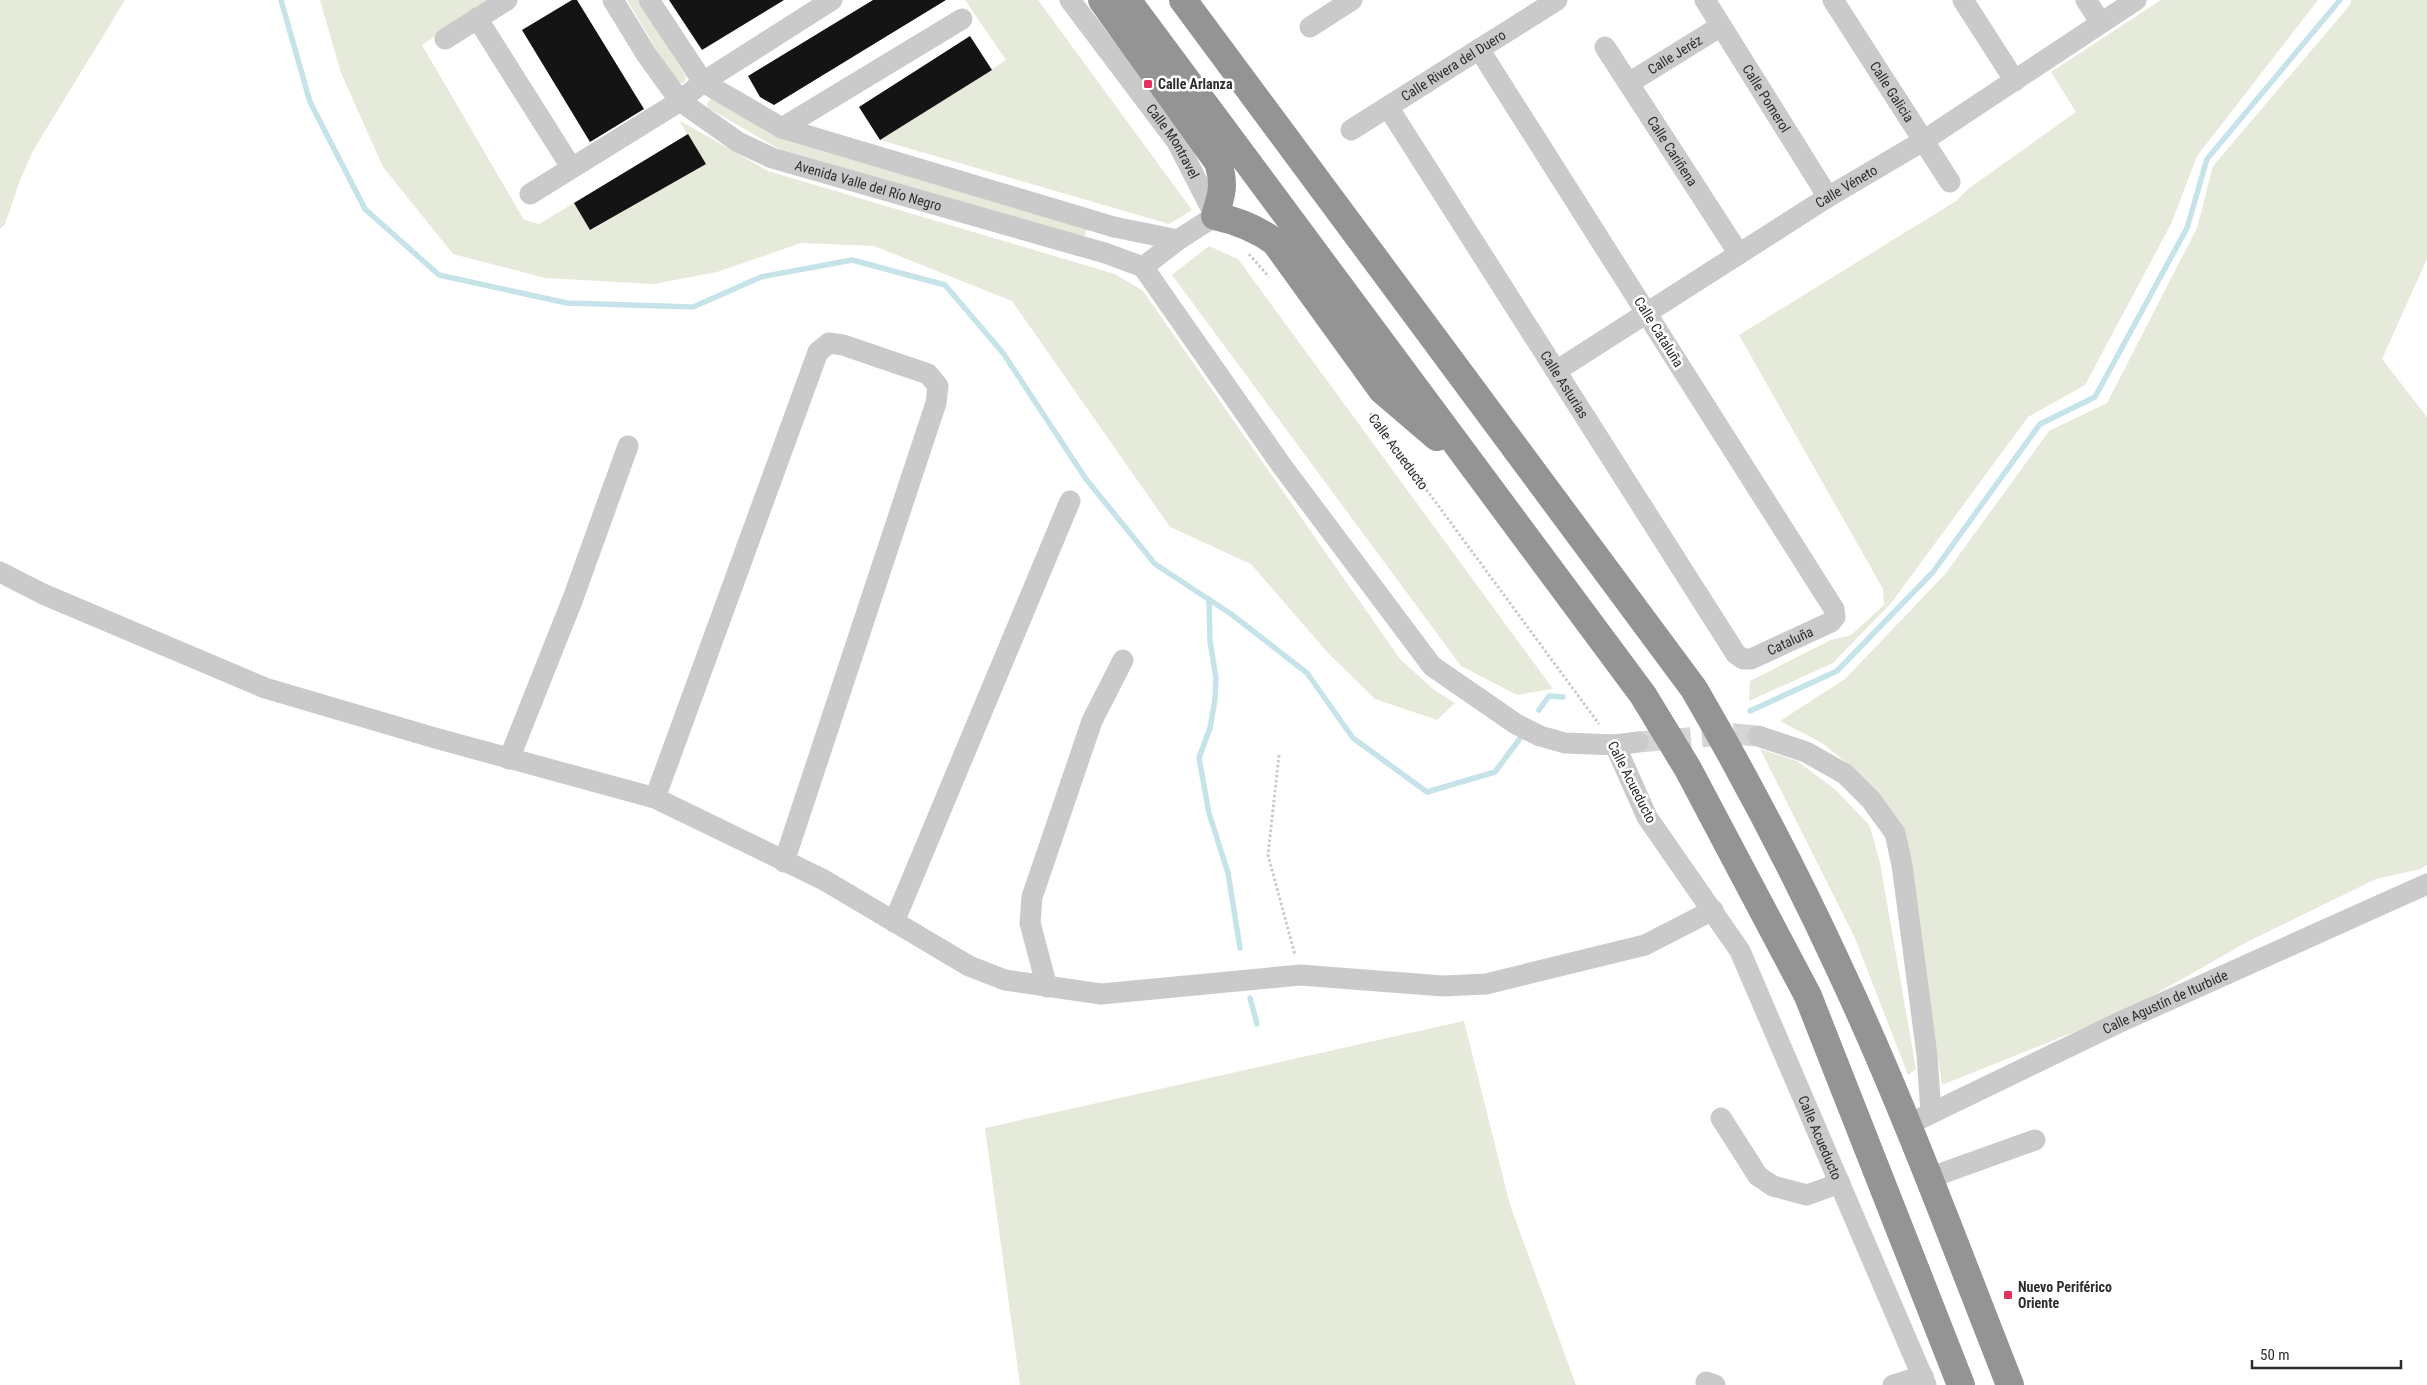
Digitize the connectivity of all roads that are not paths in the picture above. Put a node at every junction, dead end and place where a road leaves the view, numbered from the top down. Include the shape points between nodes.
1 (507, 0) edge
2 (613, 0) edge
3 (649, 0) edge
4 (832, 0) edge
5 (1070, 0) edge
6 (1102, 0) edge
7 (1128, 0) edge
8 (1183, 0) edge
9 (1352, 0) edge
10 (1557, 0) edge
11 (1705, 0) edge
12 (1833, 0) edge
13 (1963, 0) edge
14 (2086, 0) edge
15 (2136, 0) edge
16 (477, 18) junction
17 (962, 19) dead end
18 (2101, 23) junction
19 (1721, 26) junction
20 (1310, 27) dead end
21 (444, 39) dead end
22 (1605, 46) dead end
23 (1479, 49) junction
24 (2015, 81) junction
25 (704, 82) junction
26 (1629, 83) junction
27 (680, 101) junction
28 (1388, 107) junction
29 (782, 128) junction
30 (1351, 130) dead end
31 (1923, 141) junction
32 (571, 167) junction
33 (1950, 182) dead end
34 (530, 194) dead end
35 (1828, 197) junction
36 (1215, 216) junction
37 (1114, 226) junction
38 (1178, 240) junction
39 (1105, 253) junction
40 (1739, 254) junction
41 (1143, 267) junction
42 (1647, 313) junction
43 (1556, 371) junction
44 (628, 446) dead end
45 (1474, 470) junction
46 (1070, 501) dead end
47 (0, 572) edge
48 (1835, 617) joint
49 (1742, 659) joint
50 (1123, 660) dead end
51 (1758, 736) tunnel mouth
52 (1638, 742) tunnel mouth
53 (1615, 745) junction
54 (509, 759) junction
55 (656, 798) junction
56 (784, 862) junction
57 (2427, 884) edge
58 (1713, 910) junction
59 (894, 922) junction
60 (1046, 987) junction
61 (1721, 1118) dead end
62 (1919, 1119) junction
63 (2035, 1140) dead end
64 (1929, 1178) junction
65 (1840, 1183) junction
66 (1924, 1381) edge
67 (1893, 1385) edge
68 (1961, 1385) edge
69 (2010, 1385) edge

1 - 16 street
2 - 27 street, Avenida Valle del Río Negro
3 - 25 street
4 - 25 street
5 - 36 street, Calle Montravel via 1177,142
6 - 36 highway via 1218,162 1223,180
7 - 45 highway
8 - 62 highway via 1694,689 1738,764
9 - 20 street
10 - 23 street, Calle Rivera del Duero
11 - 19 street, Calle Pomerol
12 - 31 street, Calle Galicia
13 - 24 street
14 - 18 street
15 - 18 street, Calle Véneto
16 - 21 street
16 - 32 street
17 - 29 street
18 - 24 street, Calle Véneto
19 - 26 street, Calle Jeréz
19 - 35 street, Calle Pomerol
22 - 26 street, Calle Cariñena
23 - 28 street, Calle Rivera del Duero
23 - 42 street, Calle Cataluña
24 - 31 street, Calle Véneto
25 - 27 street
25 - 29 street
26 - 40 street, Calle Cariñena
27 - 32 street
27 - 39 street, Avenida Valle del Río Negro via 738,142 772,158
28 - 30 street, Calle Rivera del Duero
28 - 43 street, Calle Asturias
29 - 37 street
31 - 33 street, Calle Galicia
31 - 35 street, Calle Véneto
32 - 34 street
35 - 40 street, Calle Véneto
36 - 38 street
36 - 45 highway via 1257,229 1275,242 1382,390
37 - 38 street
37 - 39 street via 1102,238
38 - 41 street
39 - 41 street, Avenida Valle del Río Negro
40 - 42 street, Calle Véneto
41 - 53 street via 1282,466 1432,666 1516,724 1540,736 1565,743
42 - 43 street, Calle Véneto
42 - 48 street, Calle Cataluña via 1834,609
43 - 49 street, Calle Asturias
44 - 54 street via 572,601
45 - 68 highway via 1643,696 1688,769 1808,996
46 - 59 street
47 - 54 street via 43,594 265,688
48 - 49 street, Cataluña via 1831,622 1751,659
50 - 60 street via 1092,720 1032,896 1030,923
51 - 62 street via 1806,752 1845,774 1871,800 1895,834 1927,1055
52 - 53 street
53 - 58 street, Calle Acueducto via 1647,817
54 - 55 street
55 - 56 street
55 - 56 street via 818,352 829,343 843,345 928,374 938,386 936,403
56 - 59 street via 824,880
57 - 62 street, Calle Agustín de Iturbide via 2120,1022
58 - 60 street via 1645,945 1486,984 1443,986 1300,975 1100,994
58 - 65 street, Calle Acueducto via 1740,951
59 - 60 street via 969,966 1005,980
61 - 65 street via 1758,1176 1773,1186 1808,1195
62 - 64 highway
63 - 64 street
64 - 69 highway
65 - 66 street, Calle Acueducto
66 - 67 street

